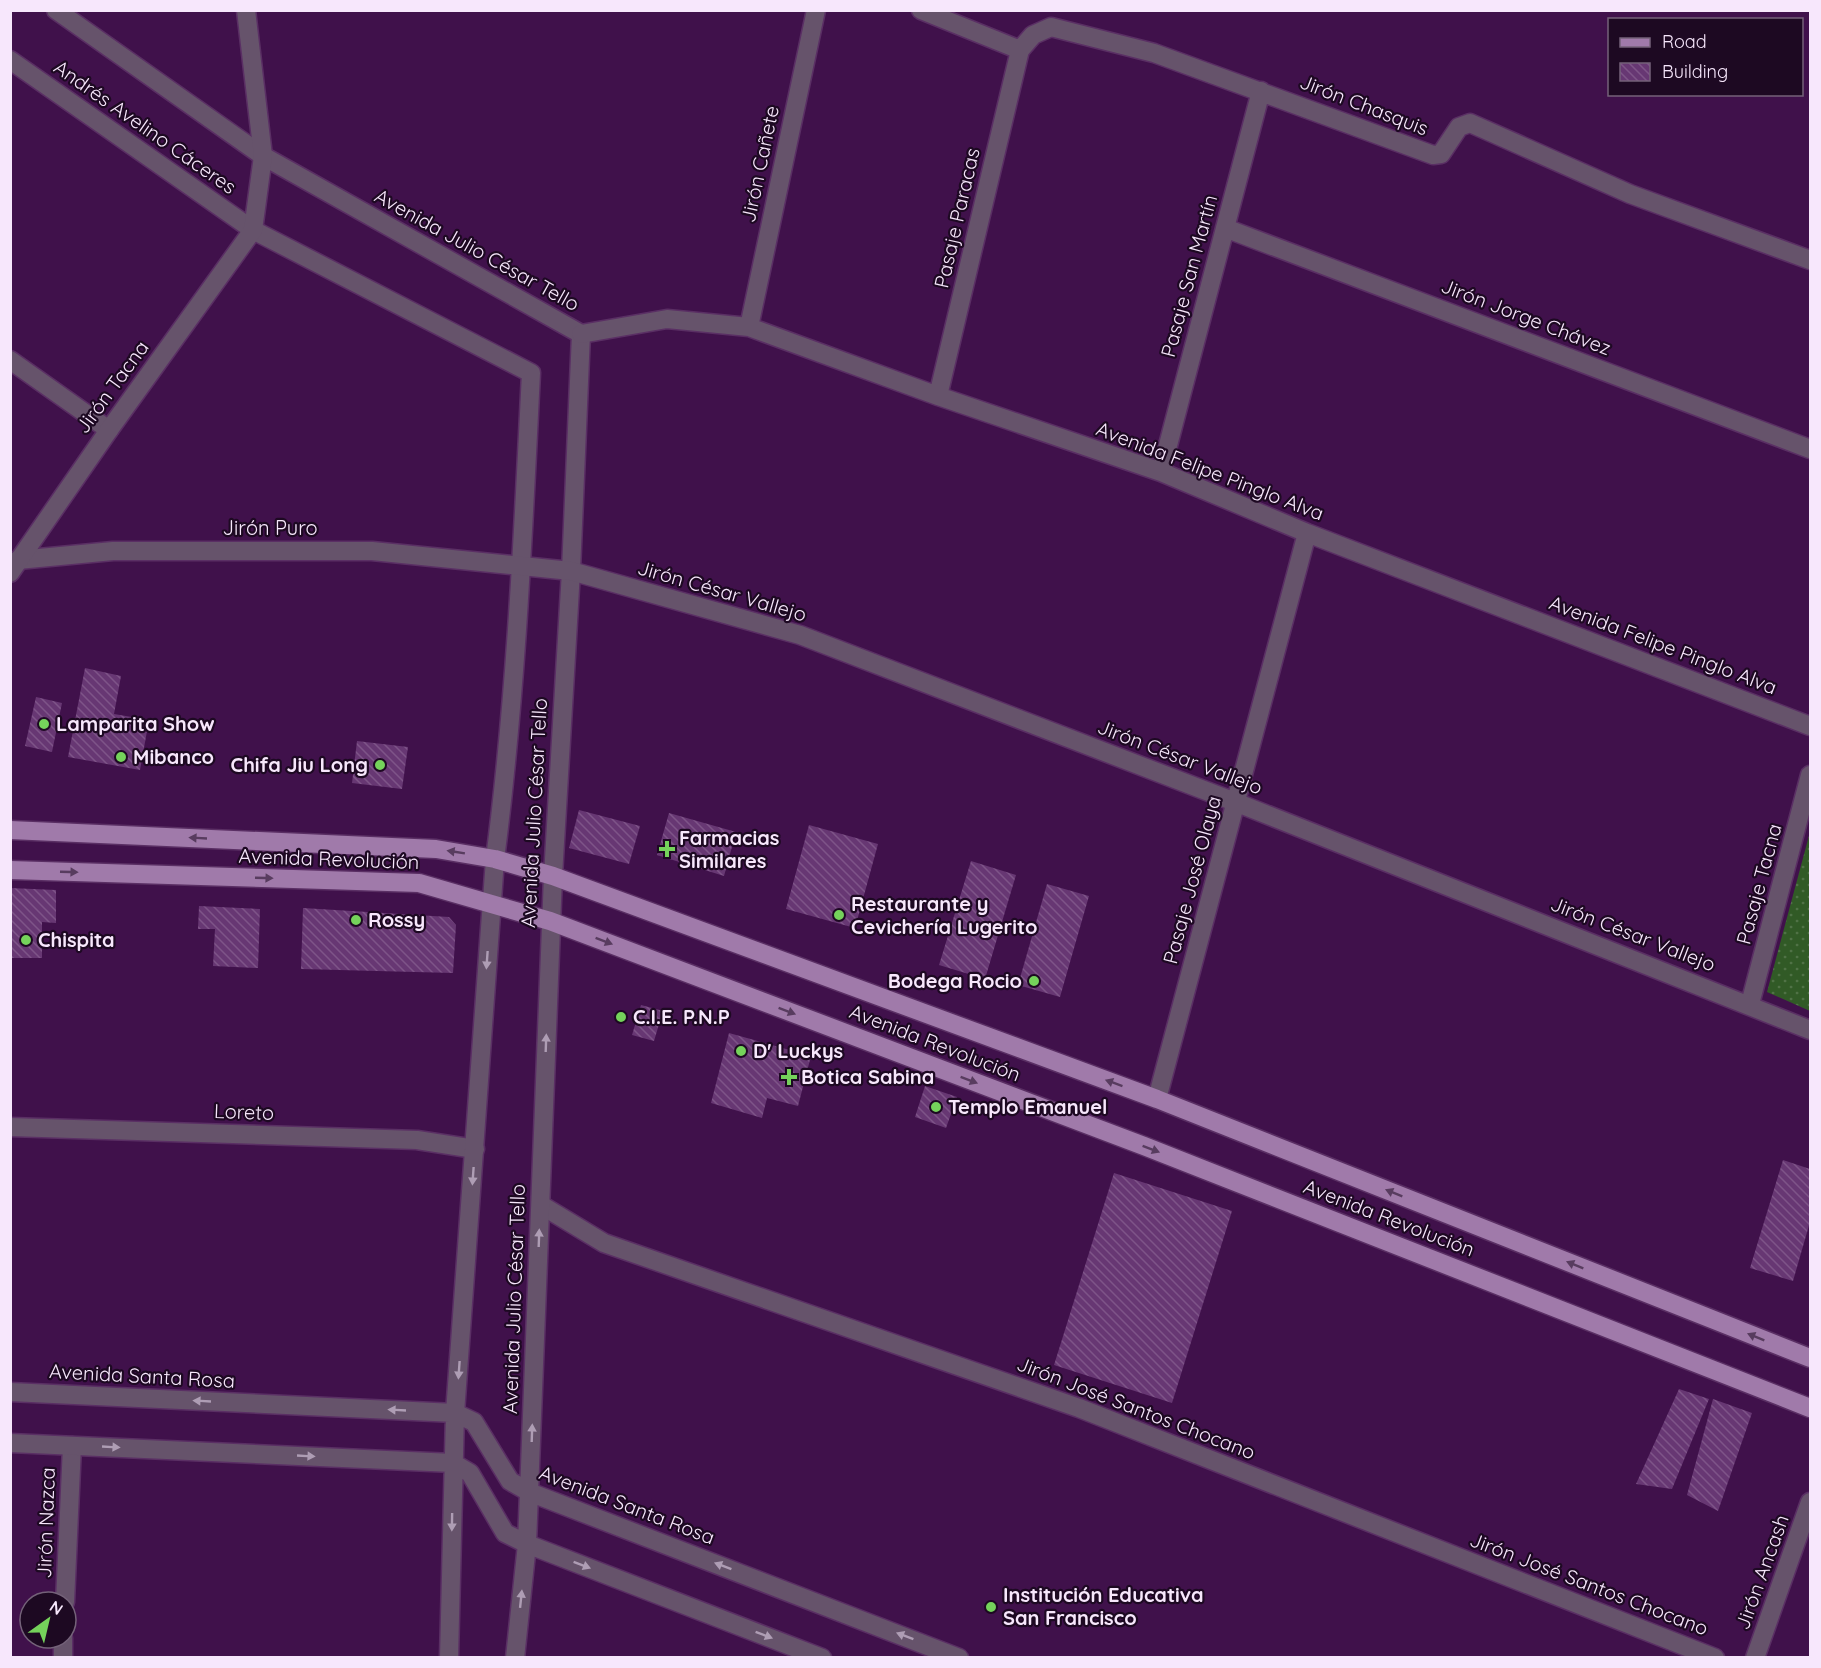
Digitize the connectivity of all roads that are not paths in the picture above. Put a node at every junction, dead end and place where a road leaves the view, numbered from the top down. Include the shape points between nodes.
1 (56, 10) edge
2 (246, 10) edge
3 (816, 10) edge
4 (921, 10) edge
5 (1020, 50) junction
6 (10, 60) edge
7 (1261, 91) junction
8 (263, 156) junction
9 (1225, 228) junction
10 (253, 230) junction
11 (1810, 260) edge
12 (748, 327) junction
13 (581, 334) junction
14 (10, 360) edge
15 (938, 396) junction
16 (109, 430) junction
17 (1810, 449) edge
18 (1161, 472) junction
19 (1306, 533) junction
20 (521, 566) junction
21 (14, 567) edge
22 (571, 571) junction
23 (1810, 726) edge
24 (1810, 775) edge
25 (1235, 802) junction
26 (10, 830) edge
27 (495, 859) junction
28 (10, 870) edge
29 (553, 876) junction
30 (491, 902) junction
31 (550, 921) junction
32 (1750, 1004) junction
33 (1810, 1030) edge
34 (1156, 1099) junction
35 (10, 1127) edge
36 (475, 1149) junction
37 (541, 1205) junction
38 (1810, 1358) edge
39 (10, 1392) edge
40 (1810, 1408) edge
41 (455, 1413) junction
42 (10, 1443) edge
43 (72, 1446) junction
44 (453, 1463) junction
45 (530, 1492) junction
46 (1810, 1502) edge
47 (527, 1544) junction
48 (66, 1590) edge
49 (448, 1658) edge
50 (515, 1658) edge
51 (822, 1658) edge
52 (959, 1658) edge
53 (1715, 1658) edge
54 (1755, 1658) edge

1 - 8 street
2 - 8 street
3 - 12 street, Jirón Cañete
4 - 5 street
5 - 7 street, Jirón Chasquis via 1033,35 1051,27 1154,53
5 - 15 street, Pasaje Paracas
6 - 10 street, Andrés Avelino Cáceres
7 - 9 street, Pasaje San Martín
7 - 11 street, Jirón Chasquis via 1433,155 1441,154 1459,127 1470,123 1630,194
8 - 10 street
8 - 13 street, Avenida Julio César Tello
9 - 17 street, Jirón Jorge Chávez
9 - 18 street, Pasaje San Martín
10 - 16 street, Jirón Tacna
10 - 20 street, Avenida Julio César Tello via 531,373
12 - 13 street, Avenida Felipe Pinglo Alva via 667,319
12 - 15 street, Avenida Felipe Pinglo Alva
13 - 22 street, Avenida Julio César Tello
14 - 16 street
15 - 18 street, Avenida Felipe Pinglo Alva
16 - 21 street, Jirón Tacna
18 - 19 street, Avenida Felipe Pinglo Alva
19 - 23 street, Avenida Felipe Pinglo Alva
19 - 25 street, Pasaje José Olaya
20 - 21 street, Jirón Puro via 372,551 113,551
20 - 22 street, Jirón César Vallejo
20 - 27 street, Avenida Julio César Tello
22 - 25 street, Jirón César Vallejo via 800,636
22 - 29 street, Avenida Julio César Tello
24 - 32 street, Pasaje Tacna
25 - 32 street, Jirón César Vallejo
25 - 34 street, Pasaje José Olaya
27 -> 26 main road, Avenida Revolución via 436,849
27 - 29 main road, Avenida Revolución
27 - 30 street, Avenida Julio César Tello
28 -> 30 main road, Avenida Revolución via 419,883
29 - 31 street, Avenida Julio César Tello
34 -> 29 main road, Avenida Revolución
30 - 31 main road, Avenida Revolución
30 -> 36 street, Avenida Julio César Tello
37 -> 31 street, Avenida Julio César Tello
31 -> 40 main road, Avenida Revolución via 1144,1146
32 - 33 street, Jirón César Vallejo
38 -> 34 main road, Avenida Revolución
35 - 36 street, Loreto via 417,1140
36 -> 41 street, Avenida Julio César Tello
45 -> 37 street, Avenida Julio César Tello
37 - 53 street, Jirón José Santos Chocano via 604,1243 1078,1408
41 -> 39 street, Avenida Santa Rosa
41 - 44 street, Avenida Julio César Tello
41 - 45 street, Avenida Santa Rosa via 474,1422 510,1481
42 - 43 street
43 -> 44 street
43 - 48 street, Jirón Nazca
44 - 47 street via 470,1473 505,1533
44 -> 49 street, Avenida Julio César Tello
45 - 47 street, Avenida Julio César Tello
52 -> 45 street, Avenida Santa Rosa
46 - 54 street, Jirón Ancash
50 -> 47 street, Avenida Julio César Tello
47 -> 51 street

